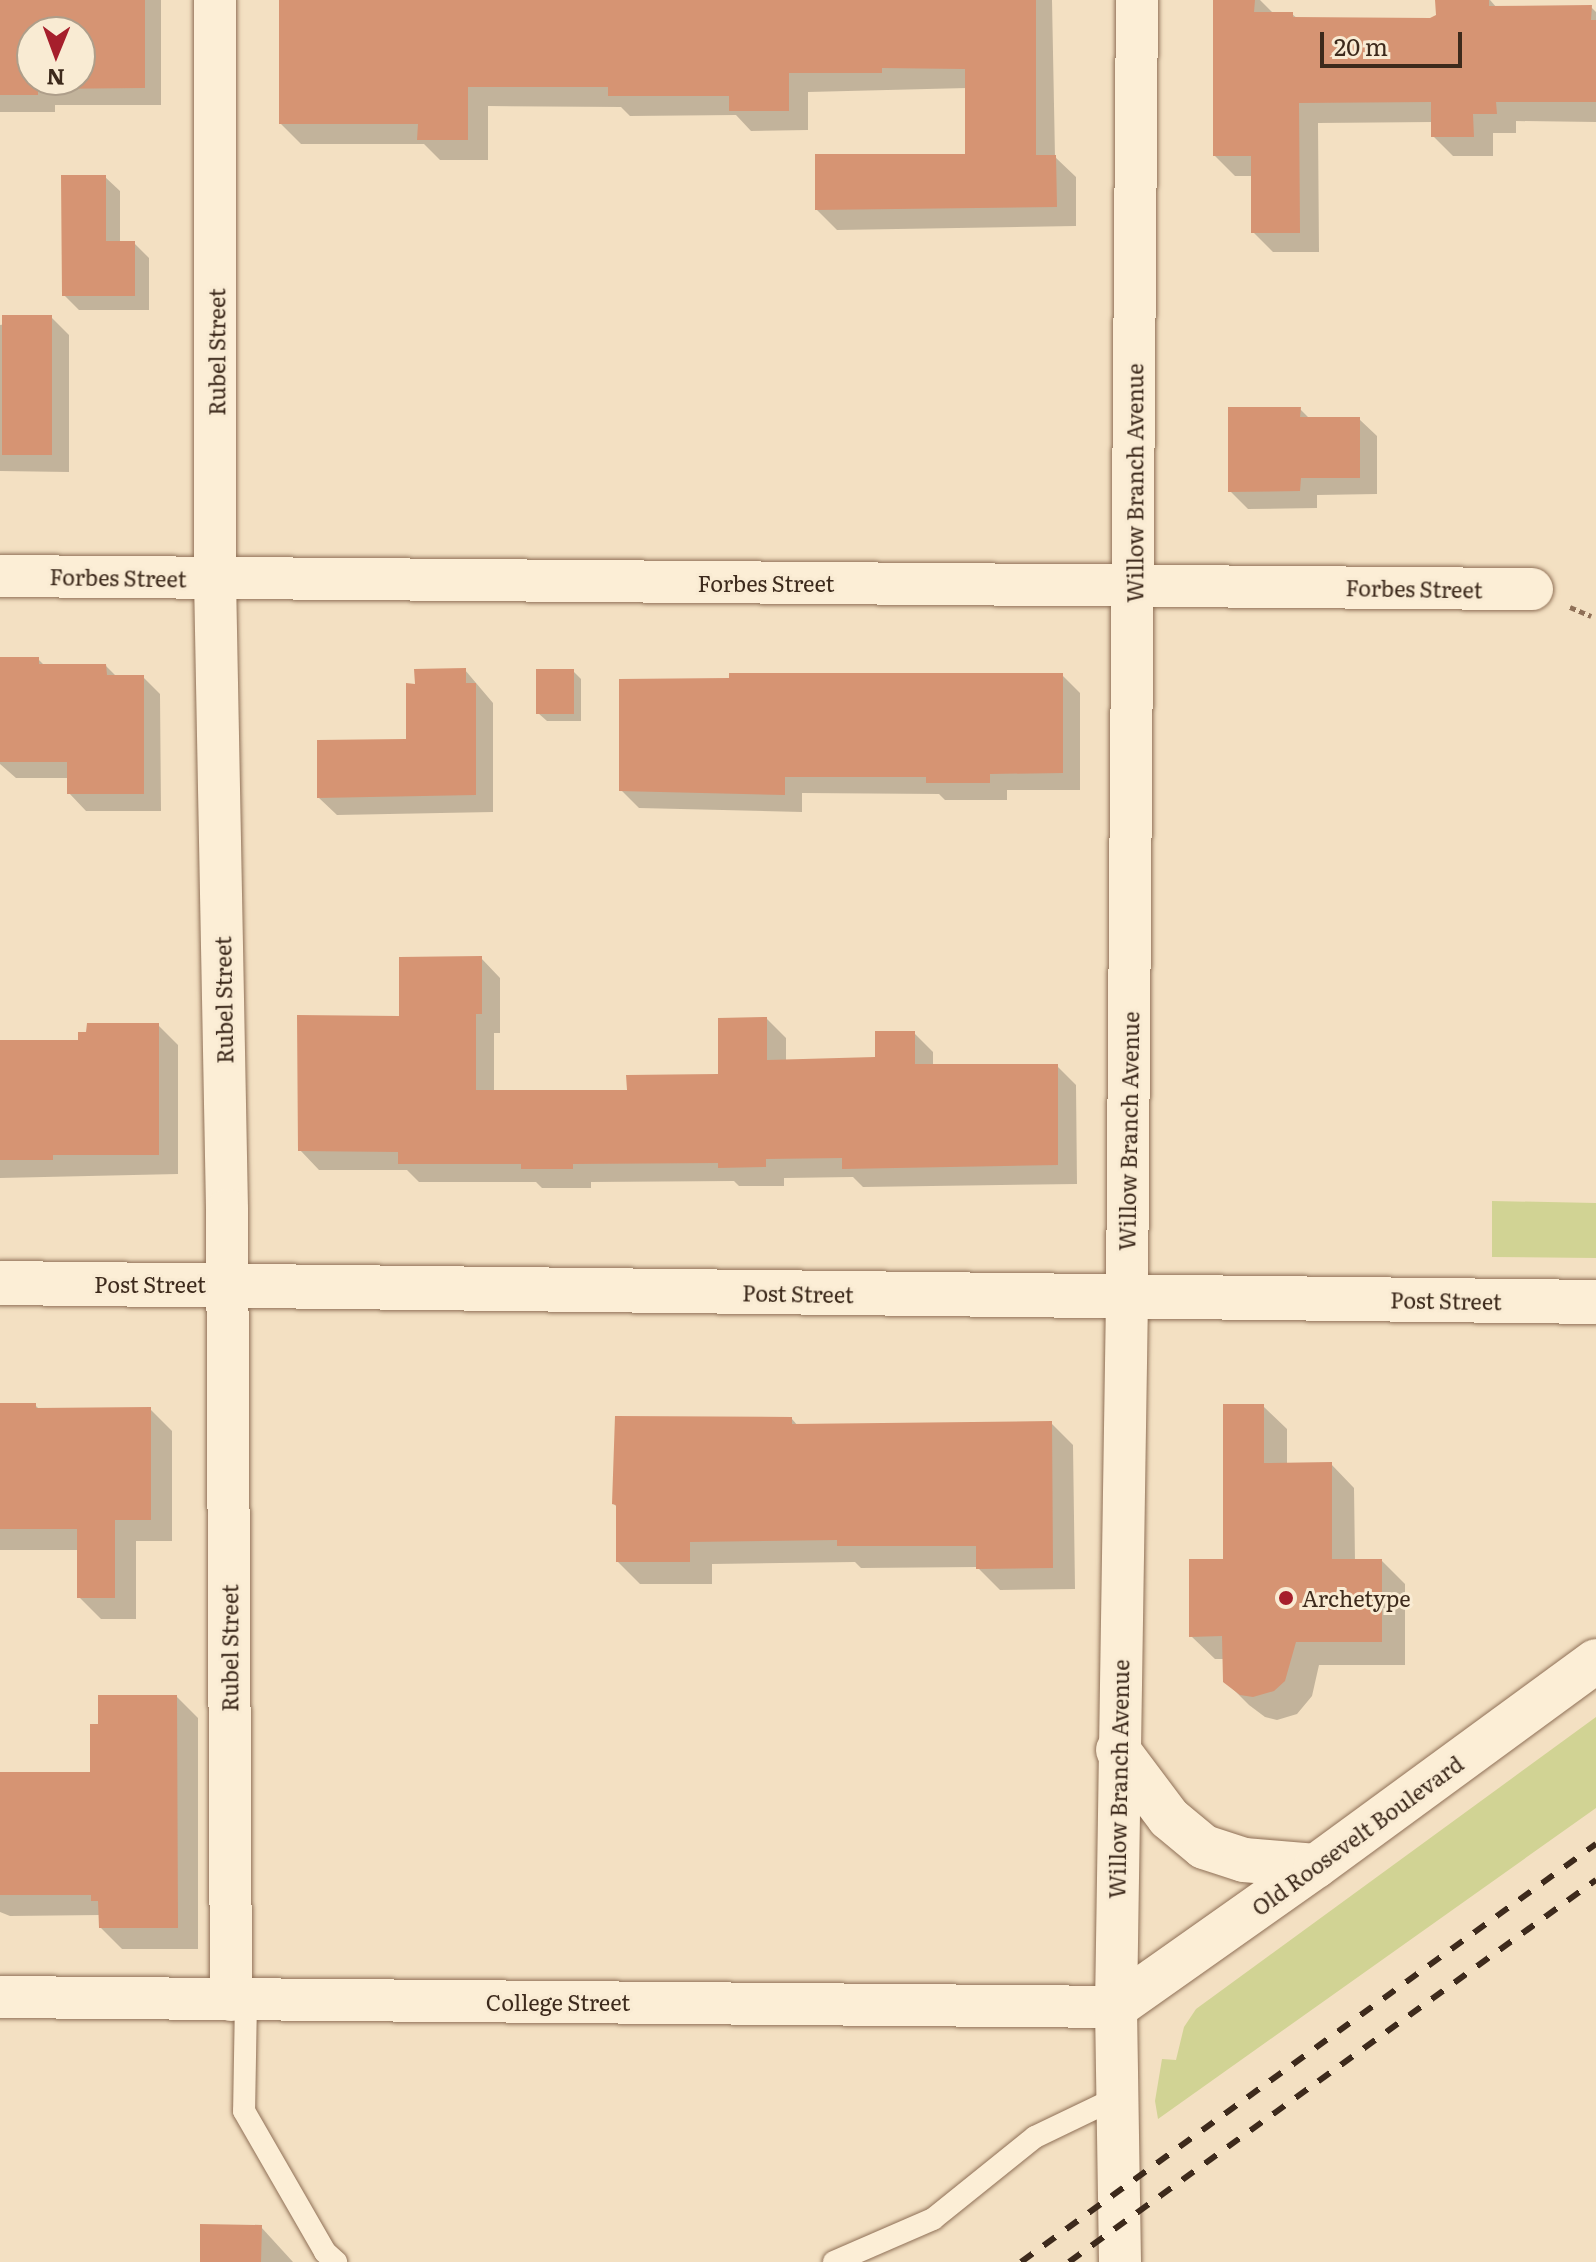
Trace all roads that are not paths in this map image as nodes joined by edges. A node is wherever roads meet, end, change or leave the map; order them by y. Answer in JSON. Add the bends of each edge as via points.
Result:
{"nodes":[{"id":1,"x":215,"y":0,"type":"edge"},
{"id":2,"x":1137,"y":0,"type":"edge"},
{"id":3,"x":0,"y":576,"type":"edge"},
{"id":4,"x":215,"y":578,"type":"junction"},
{"id":5,"x":1133,"y":586,"type":"junction"},
{"id":6,"x":1532,"y":589,"type":"dead end"},
{"id":7,"x":0,"y":1283,"type":"edge"},
{"id":8,"x":227,"y":1285,"type":"junction"},
{"id":9,"x":1127,"y":1297,"type":"junction"},
{"id":10,"x":1596,"y":1302,"type":"edge"},
{"id":11,"x":1596,"y":1661,"type":"edge"},
{"id":12,"x":1118,"y":1750,"type":"junction"},
{"id":13,"x":1316,"y":1866,"type":"junction"},
{"id":14,"x":0,"y":1997,"type":"edge"},
{"id":15,"x":238,"y":2000,"type":"junction"},
{"id":16,"x":1116,"y":2007,"type":"junction"},
{"id":17,"x":1118,"y":2097,"type":"junction"},
{"id":18,"x":336,"y":2262,"type":"edge"},
{"id":19,"x":834,"y":2262,"type":"edge"},
{"id":20,"x":1120,"y":2262,"type":"edge"}],
"edges":[{"from":1,"to":4,"type":"street","name":"Rubel Street"},
{"from":2,"to":5,"type":"street","name":"Willow Branch Avenue"},
{"from":3,"to":4,"type":"street","name":"Forbes Street"},
{"from":4,"to":5,"type":"street","name":"Forbes Street"},
{"from":4,"to":8,"type":"street","name":"Rubel Street"},
{"from":5,"to":6,"type":"street","name":"Forbes Street"},
{"from":5,"to":9,"type":"street","name":"Willow Branch Avenue"},
{"from":7,"to":8,"type":"street","name":"Post Street"},
{"from":8,"to":9,"type":"street","name":"Post Street"},
{"from":8,"to":15,"type":"street","name":"Rubel Street"},
{"from":9,"to":10,"type":"street","name":"Post Street"},
{"from":9,"to":12,"type":"street","name":"Willow Branch Avenue"},
{"from":11,"to":13,"type":"street","name":"Old Roosevelt Boulevard"},
{"from":12,"to":13,"type":"street","via":[[1169,1818],[1204,1847],[1244,1860]]},
{"from":12,"to":16,"type":"street","name":"Willow Branch Avenue"},
{"from":13,"to":16,"type":"street","name":"Old Roosevelt Boulevard"},
{"from":14,"to":15,"type":"street","name":"College Street"},
{"from":15,"to":16,"type":"street","name":"College Street"},
{"from":15,"to":18,"type":"lane","via":[[244,2111],[325,2252]]},
{"from":16,"to":17,"type":"street","name":"Willow Branch Avenue"},
{"from":17,"to":19,"type":"lane","via":[[1035,2137],[933,2219]]},
{"from":17,"to":20,"type":"street","name":"Willow Branch Avenue"}]}
